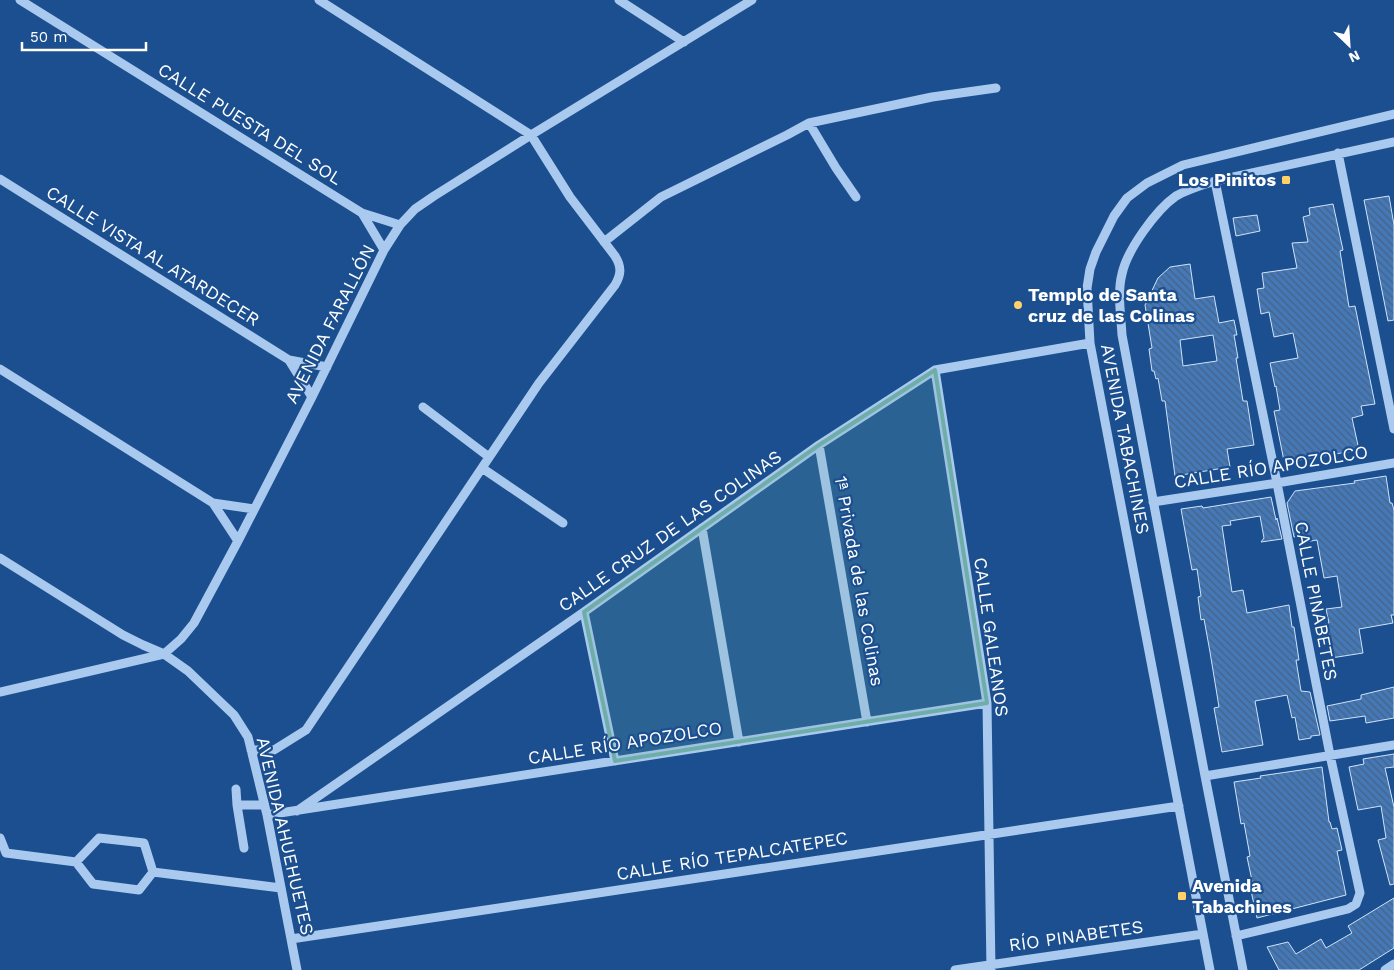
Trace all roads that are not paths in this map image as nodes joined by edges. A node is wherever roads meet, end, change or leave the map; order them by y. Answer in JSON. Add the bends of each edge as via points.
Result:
{"nodes":[{"id":1,"x":20,"y":0,"type":"edge"},
{"id":2,"x":319,"y":0,"type":"edge"},
{"id":3,"x":619,"y":0,"type":"edge"},
{"id":4,"x":752,"y":0,"type":"edge"},
{"id":5,"x":684,"y":42,"type":"junction"},
{"id":6,"x":996,"y":88,"type":"dead end"},
{"id":7,"x":1394,"y":114,"type":"edge"},
{"id":8,"x":809,"y":123,"type":"junction"},
{"id":9,"x":531,"y":135,"type":"junction"},
{"id":10,"x":1394,"y":142,"type":"edge"},
{"id":11,"x":1338,"y":153,"type":"junction"},
{"id":12,"x":0,"y":179,"type":"edge"},
{"id":13,"x":1216,"y":181,"type":"junction"},
{"id":14,"x":856,"y":197,"type":"dead end"},
{"id":15,"x":362,"y":213,"type":"junction"},
{"id":16,"x":400,"y":225,"type":"junction"},
{"id":17,"x":604,"y":242,"type":"junction"},
{"id":18,"x":384,"y":250,"type":"junction"},
{"id":19,"x":1090,"y":343,"type":"junction"},
{"id":20,"x":289,"y":360,"type":"junction"},
{"id":21,"x":327,"y":367,"type":"junction"},
{"id":22,"x":0,"y":369,"type":"edge"},
{"id":23,"x":935,"y":370,"type":"junction"},
{"id":24,"x":312,"y":397,"type":"junction"},
{"id":25,"x":423,"y":407,"type":"dead end"},
{"id":26,"x":1394,"y":429,"type":"edge"},
{"id":27,"x":819,"y":445,"type":"junction"},
{"id":28,"x":489,"y":457,"type":"junction"},
{"id":29,"x":1394,"y":463,"type":"edge"},
{"id":30,"x":482,"y":468,"type":"junction"},
{"id":31,"x":1277,"y":483,"type":"junction"},
{"id":32,"x":1153,"y":502,"type":"junction"},
{"id":33,"x":213,"y":503,"type":"junction"},
{"id":34,"x":254,"y":509,"type":"junction"},
{"id":35,"x":563,"y":523,"type":"dead end"},
{"id":36,"x":702,"y":528,"type":"junction"},
{"id":37,"x":238,"y":541,"type":"junction"},
{"id":38,"x":0,"y":558,"type":"edge"},
{"id":39,"x":584,"y":612,"type":"junction"},
{"id":40,"x":164,"y":654,"type":"junction"},
{"id":41,"x":0,"y":692,"type":"edge"},
{"id":42,"x":987,"y":703,"type":"junction"},
{"id":43,"x":867,"y":722,"type":"junction"},
{"id":44,"x":739,"y":742,"type":"junction"},
{"id":45,"x":1394,"y":745,"type":"edge"},
{"id":46,"x":252,"y":750,"type":"junction"},
{"id":47,"x":1330,"y":755,"type":"junction"},
{"id":48,"x":615,"y":761,"type":"junction"},
{"id":49,"x":1204,"y":776,"type":"junction"},
{"id":50,"x":236,"y":789,"type":"dead end"},
{"id":51,"x":237,"y":805,"type":"junction"},
{"id":52,"x":265,"y":805,"type":"junction"},
{"id":53,"x":1178,"y":806,"type":"junction"},
{"id":54,"x":297,"y":811,"type":"junction"},
{"id":55,"x":267,"y":815,"type":"junction"},
{"id":56,"x":989,"y":834,"type":"junction"},
{"id":57,"x":0,"y":838,"type":"edge"},
{"id":58,"x":244,"y":848,"type":"dead end"},
{"id":59,"x":3,"y":856,"type":"edge"},
{"id":60,"x":76,"y":862,"type":"junction"},
{"id":61,"x":154,"y":872,"type":"junction"},
{"id":62,"x":281,"y":888,"type":"junction"},
{"id":63,"x":1203,"y":934,"type":"junction"},
{"id":64,"x":1236,"y":936,"type":"junction"},
{"id":65,"x":291,"y":939,"type":"junction"},
{"id":66,"x":1394,"y":964,"type":"edge"},
{"id":67,"x":991,"y":967,"type":"edge"},
{"id":68,"x":297,"y":970,"type":"edge"},
{"id":69,"x":955,"y":970,"type":"edge"},
{"id":70,"x":1210,"y":970,"type":"edge"},
{"id":71,"x":1243,"y":970,"type":"edge"},
{"id":72,"x":1385,"y":970,"type":"edge"}],
"edges":[{"from":1,"to":15,"type":"street","name":"CALLE PUESTA DEL SOL"},
{"from":2,"to":9,"type":"street"},
{"from":3,"to":5,"type":"street"},
{"from":4,"to":5,"type":"street","name":"AVENIDA FARALLÓN"},
{"from":5,"to":9,"type":"street","name":"AVENIDA FARALLÓN"},
{"from":6,"to":8,"type":"street","via":[[932,97]]},
{"from":7,"to":19,"type":"street","name":"AVENIDA TABACHINES","via":[[1184,165],[1147,183],[1127,198],[1114,216],[1090,269],[1087,288]]},
{"from":8,"to":14,"type":"street"},
{"from":8,"to":17,"type":"street","via":[[661,197]]},
{"from":9,"to":16,"type":"street","name":"AVENIDA FARALLÓN","via":[[415,209]]},
{"from":9,"to":17,"type":"street","via":[[570,197]]},
{"from":10,"to":11,"type":"street","name":"AVENIDA TABACHINES"},
{"from":11,"to":13,"type":"street","name":"AVENIDA TABACHINES"},
{"from":11,"to":26,"type":"street"},
{"from":12,"to":20,"type":"street","name":"CALLE VISTA AL ATARDECER"},
{"from":13,"to":31,"type":"street","name":"CALLE PINABETES"},
{"from":13,"to":32,"type":"street","name":"AVENIDA TABACHINES","via":[[1175,197],[1157,214],[1130,253],[1122,274],[1122,335]]},
{"from":15,"to":16,"type":"street","name":"CALLE PUESTA DEL SOL"},
{"from":15,"to":18,"type":"street","name":"CALLE PUESTA DEL SOL"},
{"from":16,"to":18,"type":"street","name":"AVENIDA FARALLÓN"},
{"from":17,"to":28,"type":"street","via":[[619,263],[615,285],[539,383]]},
{"from":18,"to":21,"type":"street","name":"AVENIDA FARALLÓN"},
{"from":19,"to":23,"type":"street","name":"CALLE CRUZ DE LAS COLINAS"},
{"from":19,"to":53,"type":"street","name":"AVENIDA TABACHINES"},
{"from":20,"to":21,"type":"street","name":"CALLE VISTA AL ATARDECER"},
{"from":20,"to":24,"type":"street","name":"CALLE VISTA AL ATARDECER"},
{"from":21,"to":24,"type":"street","name":"AVENIDA FARALLÓN"},
{"from":22,"to":33,"type":"street"},
{"from":23,"to":27,"type":"street","name":"CALLE CRUZ DE LAS COLINAS"},
{"from":23,"to":42,"type":"street","name":"CALLE GALEANOS"},
{"from":24,"to":34,"type":"street","name":"AVENIDA FARALLÓN"},
{"from":25,"to":28,"type":"street"},
{"from":27,"to":36,"type":"street","name":"CALLE CRUZ DE LAS COLINAS"},
{"from":27,"to":43,"type":"street","name":"1ª Privada de las Colinas"},
{"from":28,"to":30,"type":"street"},
{"from":29,"to":31,"type":"street","name":"CALLE RÍO APOZOLCO"},
{"from":30,"to":35,"type":"street"},
{"from":30,"to":46,"type":"street","via":[[306,730],[274,750]]},
{"from":31,"to":32,"type":"street","name":"CALLE RÍO APOZOLCO"},
{"from":31,"to":47,"type":"street","name":"CALLE PINABETES"},
{"from":32,"to":49,"type":"street","name":"AVENIDA TABACHINES"},
{"from":33,"to":34,"type":"street"},
{"from":33,"to":37,"type":"street"},
{"from":34,"to":37,"type":"street","name":"AVENIDA FARALLÓN"},
{"from":36,"to":39,"type":"street","name":"CALLE CRUZ DE LAS COLINAS"},
{"from":36,"to":44,"type":"street"},
{"from":37,"to":40,"type":"street","name":"AVENIDA FARALLÓN","via":[[194,623]]},
{"from":38,"to":40,"type":"street","name":"AVENIDA AHUEHUETES","via":[[123,635]]},
{"from":39,"to":48,"type":"street"},
{"from":39,"to":54,"type":"street","name":"CALLE CRUZ DE LAS COLINAS"},
{"from":40,"to":41,"type":"street"},
{"from":40,"to":46,"type":"street","name":"AVENIDA AHUEHUETES","via":[[188,671],[234,715]]},
{"from":42,"to":43,"type":"street","name":"CALLE RÍO APOZOLCO"},
{"from":42,"to":56,"type":"street","name":"CALLE GALEANOS"},
{"from":43,"to":44,"type":"street","name":"CALLE RÍO APOZOLCO"},
{"from":44,"to":48,"type":"street","name":"CALLE RÍO APOZOLCO"},
{"from":45,"to":47,"type":"street"},
{"from":46,"to":52,"type":"street","name":"AVENIDA AHUEHUETES"},
{"from":47,"to":49,"type":"street"},
{"from":47,"to":64,"type":"street","name":"CALLE PINABETES","via":[[1360,893],[1356,904],[1348,909]]},
{"from":48,"to":54,"type":"street","name":"CALLE RÍO APOZOLCO"},
{"from":49,"to":64,"type":"street","name":"AVENIDA TABACHINES"},
{"from":50,"to":51,"type":"street"},
{"from":51,"to":52,"type":"street"},
{"from":51,"to":58,"type":"street"},
{"from":52,"to":55,"type":"street","name":"AVENIDA AHUEHUETES"},
{"from":53,"to":56,"type":"street","name":"CALLE RÍO TEPALCATEPEC"},
{"from":53,"to":63,"type":"street","name":"AVENIDA TABACHINES"},
{"from":54,"to":55,"type":"street","name":"CALLE RÍO APOZOLCO"},
{"from":55,"to":62,"type":"street","name":"AVENIDA AHUEHUETES"},
{"from":56,"to":65,"type":"street","name":"CALLE RÍO TEPALCATEPEC"},
{"from":56,"to":67,"type":"street","name":"CALLE GALEANOS"},
{"from":57,"to":59,"type":"street"},
{"from":59,"to":60,"type":"street"},
{"from":60,"to":61,"type":"street","via":[[93,884],[102,886],[139,890]]},
{"from":60,"to":61,"type":"street","via":[[99,838],[144,843]]},
{"from":61,"to":62,"type":"street"},
{"from":62,"to":65,"type":"street","name":"AVENIDA AHUEHUETES"},
{"from":63,"to":67,"type":"street","name":"RÍO PINABETES"},
{"from":63,"to":70,"type":"street","name":"AVENIDA TABACHINES"},
{"from":64,"to":71,"type":"street","name":"AVENIDA TABACHINES"},
{"from":65,"to":68,"type":"street","name":"AVENIDA AHUEHUETES"},
{"from":66,"to":72,"type":"street"},
{"from":67,"to":69,"type":"street","name":"RÍO PINABETES"}]}
